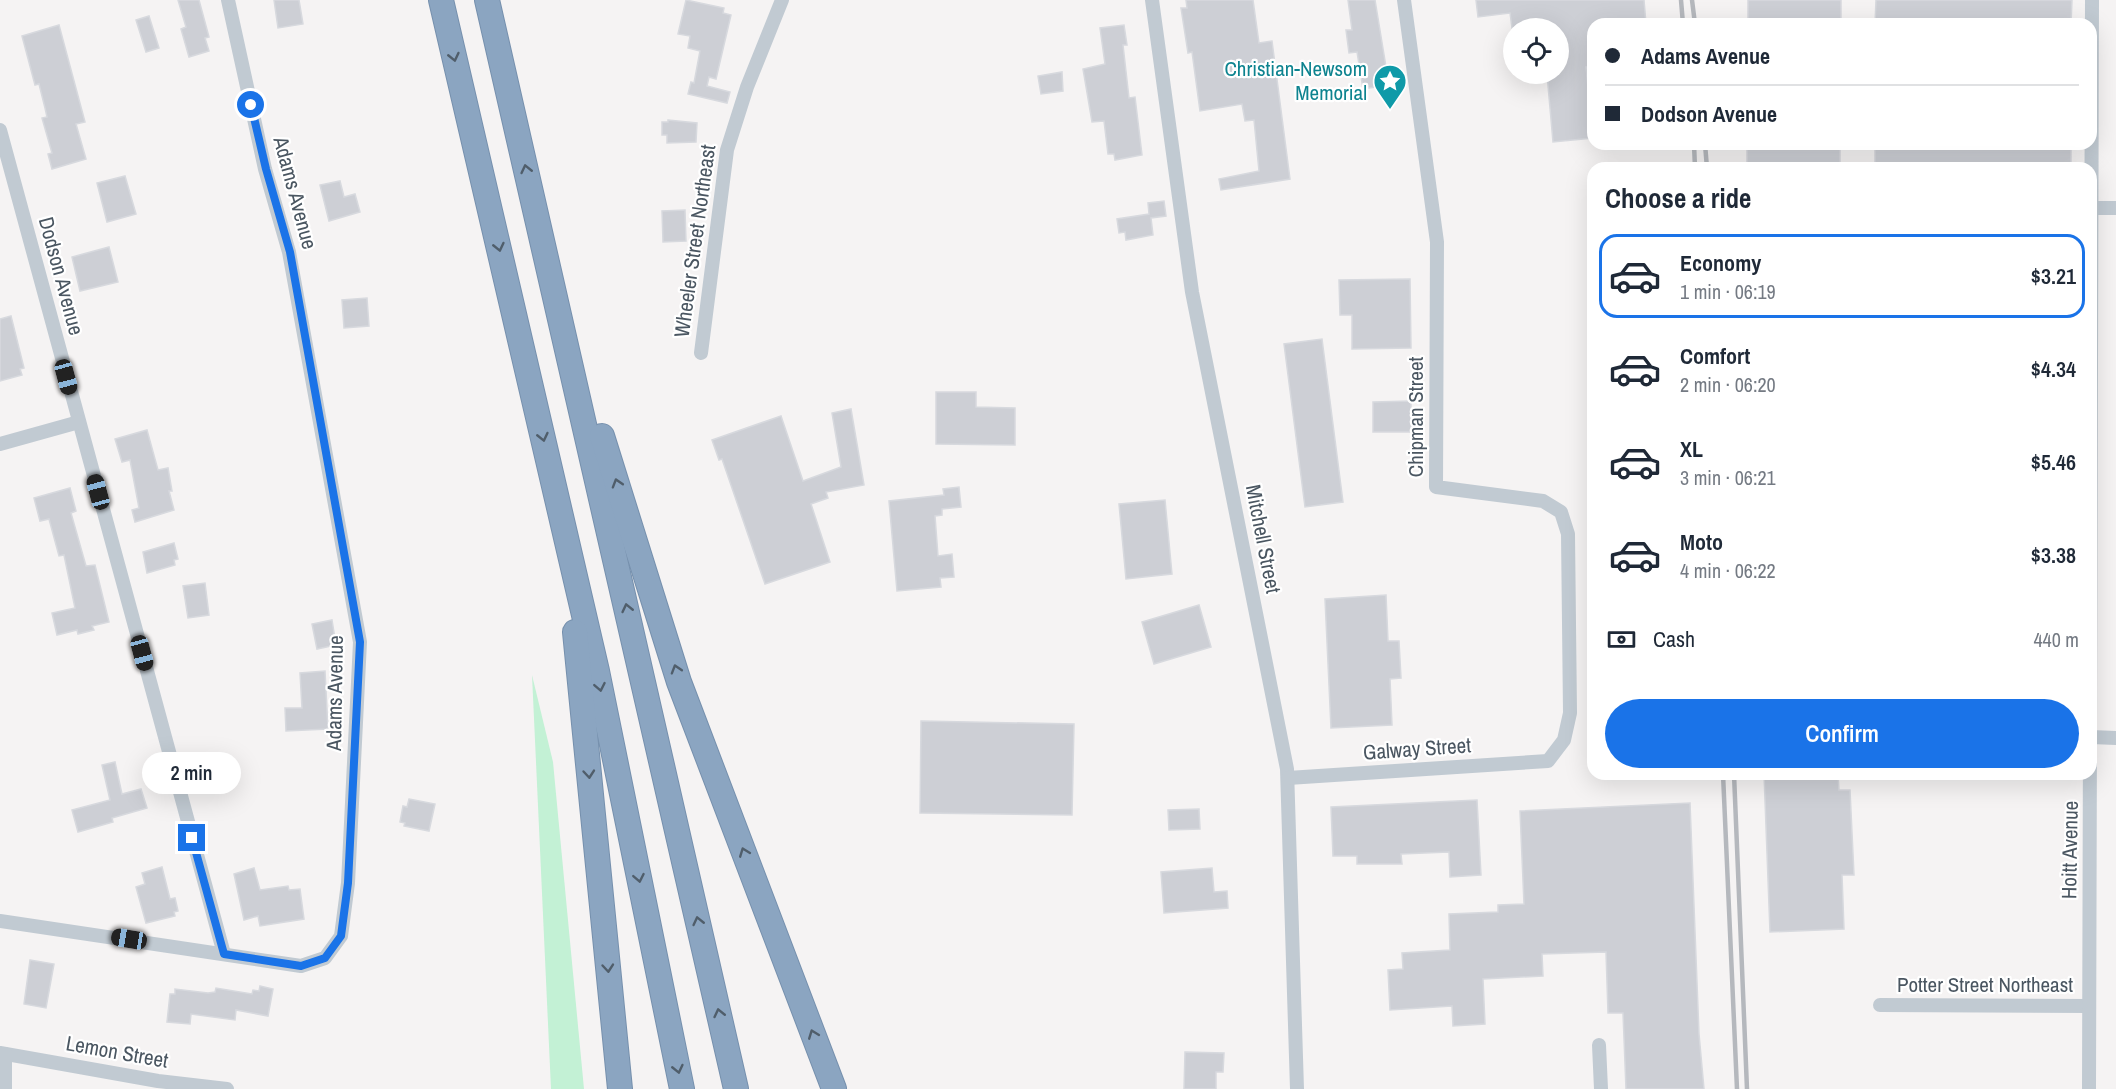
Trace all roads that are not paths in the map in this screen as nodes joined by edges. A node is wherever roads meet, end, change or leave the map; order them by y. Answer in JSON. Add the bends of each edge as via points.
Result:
{"nodes":[{"id":1,"x":228,"y":0,"type":"edge"},
{"id":2,"x":441,"y":0,"type":"edge"},
{"id":3,"x":487,"y":0,"type":"edge"},
{"id":4,"x":782,"y":0,"type":"edge"},
{"id":5,"x":1152,"y":0,"type":"edge"},
{"id":6,"x":1404,"y":0,"type":"edge"},
{"id":7,"x":2092,"y":0,"type":"edge"},
{"id":8,"x":2092,"y":18,"type":"edge"},
{"id":9,"x":0,"y":130,"type":"edge"},
{"id":10,"x":2097,"y":208,"type":"edge"},
{"id":11,"x":2116,"y":208,"type":"edge"},
{"id":12,"x":549,"y":267,"type":"junction"},
{"id":13,"x":701,"y":353,"type":"dead end"},
{"id":14,"x":79,"y":422,"type":"junction"},
{"id":15,"x":0,"y":444,"type":"edge"},
{"id":16,"x":564,"y":528,"type":"junction"},
{"id":17,"x":2097,"y":737,"type":"edge"},
{"id":18,"x":2116,"y":738,"type":"edge"},
{"id":19,"x":1548,"y":761,"type":"joint"},
{"id":20,"x":1288,"y":778,"type":"junction"},
{"id":21,"x":2091,"y":780,"type":"edge"},
{"id":22,"x":0,"y":921,"type":"edge"},
{"id":23,"x":224,"y":954,"type":"junction"},
{"id":24,"x":1880,"y":1005,"type":"dead end"},
{"id":25,"x":2089,"y":1006,"type":"junction"},
{"id":26,"x":1599,"y":1045,"type":"dead end"},
{"id":27,"x":3,"y":1053,"type":"edge"},
{"id":28,"x":5,"y":1089,"type":"edge"},
{"id":29,"x":221,"y":1089,"type":"edge"},
{"id":30,"x":620,"y":1089,"type":"edge"},
{"id":31,"x":682,"y":1089,"type":"edge"},
{"id":32,"x":736,"y":1089,"type":"edge"},
{"id":33,"x":834,"y":1089,"type":"edge"},
{"id":34,"x":1297,"y":1089,"type":"edge"},
{"id":35,"x":1601,"y":1089,"type":"edge"},
{"id":36,"x":2089,"y":1089,"type":"edge"}],
"edges":[{"from":1,"to":23,"type":"street","name":"Adams Avenue","via":[[266,169],[290,252],[360,642],[348,883],[341,936],[325,958],[301,966]]},
{"from":2,"to":16,"type":"highway","one_way":true},
{"from":12,"to":3,"type":"highway","one_way":true},
{"from":4,"to":13,"type":"street","name":"Wheeler Street Northeast","via":[[727,150]]},
{"from":5,"to":20,"type":"street","name":"Mitchell Street","via":[[1192,292]]},
{"from":6,"to":19,"type":"street","name":"Chipman Street","via":[[1437,242],[1436,487],[1543,501],[1561,512],[1568,534],[1570,713],[1564,740]]},
{"from":7,"to":8,"type":"street","name":"Hoitt Avenue"},
{"from":9,"to":14,"type":"street","name":"Dodson Avenue"},
{"from":10,"to":11,"type":"street"},
{"from":32,"to":12,"type":"highway","one_way":true},
{"from":33,"to":12,"type":"highway","one_way":true,"via":[[679,682]]},
{"from":14,"to":15,"type":"street"},
{"from":14,"to":23,"type":"street","name":"Dodson Avenue"},
{"from":16,"to":30,"type":"highway","one_way":true},
{"from":16,"to":31,"type":"highway","one_way":true},
{"from":17,"to":18,"type":"street"},
{"from":19,"to":20,"type":"street","name":"Galway Street"},
{"from":20,"to":34,"type":"street","name":"Mitchell Street"},
{"from":21,"to":25,"type":"street","name":"Hoitt Avenue"},
{"from":22,"to":23,"type":"street","name":"Adams Avenue"},
{"from":24,"to":25,"type":"street","name":"Potter Street Northeast"},
{"from":25,"to":36,"type":"street","name":"Hoitt Avenue"},
{"from":26,"to":35,"type":"street"},
{"from":27,"to":28,"type":"street"},
{"from":27,"to":29,"type":"street","name":"Lemon Street"}]}
